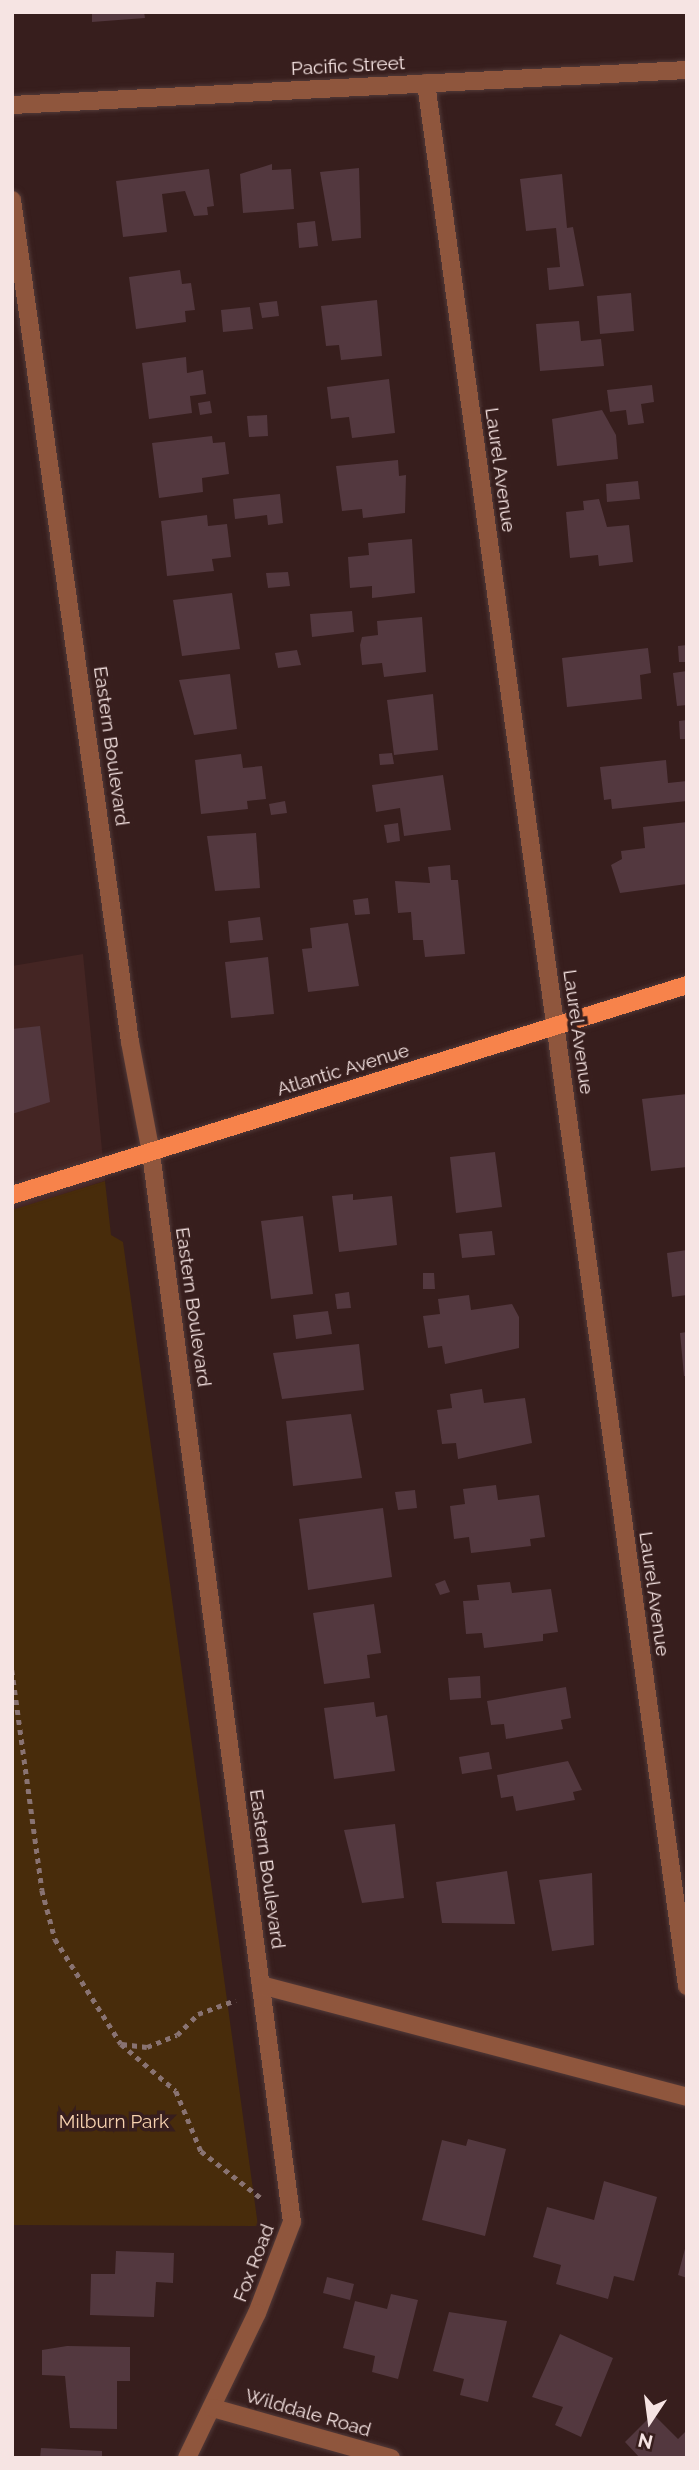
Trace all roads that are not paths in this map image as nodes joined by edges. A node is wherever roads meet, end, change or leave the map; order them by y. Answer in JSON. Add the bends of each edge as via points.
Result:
{"nodes":[{"id":1,"x":687,"y":70,"type":"edge"},
{"id":2,"x":426,"y":83,"type":"junction"},
{"id":3,"x":12,"y":105,"type":"edge"},
{"id":4,"x":12,"y":200,"type":"edge"},
{"id":5,"x":687,"y":985,"type":"edge"},
{"id":6,"x":556,"y":1026,"type":"junction"},
{"id":7,"x":151,"y":1153,"type":"junction"},
{"id":8,"x":12,"y":1195,"type":"edge"},
{"id":9,"x":261,"y":1985,"type":"junction"},
{"id":10,"x":687,"y":1986,"type":"edge"},
{"id":11,"x":687,"y":2097,"type":"edge"},
{"id":12,"x":213,"y":2408,"type":"junction"},
{"id":13,"x":187,"y":2458,"type":"edge"},
{"id":14,"x":391,"y":2458,"type":"edge"}],
"edges":[{"from":1,"to":2,"type":"street","name":"Pacific Street"},
{"from":2,"to":3,"type":"street","name":"Pacific Street"},
{"from":2,"to":6,"type":"street","name":"Laurel Avenue"},
{"from":4,"to":7,"type":"street","name":"Eastern Boulevard","via":[[130,1042]]},
{"from":5,"to":6,"type":"main road","name":"Atlantic Avenue"},
{"from":6,"to":7,"type":"main road","name":"Atlantic Avenue"},
{"from":6,"to":10,"type":"street","name":"Laurel Avenue"},
{"from":7,"to":8,"type":"main road","name":"Atlantic Avenue"},
{"from":7,"to":9,"type":"street","name":"Eastern Boulevard"},
{"from":9,"to":11,"type":"street"},
{"from":9,"to":12,"type":"street","name":"Fox Road","via":[[292,2222]]},
{"from":12,"to":13,"type":"street","name":"Fox Road"},
{"from":12,"to":14,"type":"street","name":"Wilddale Road"}]}
